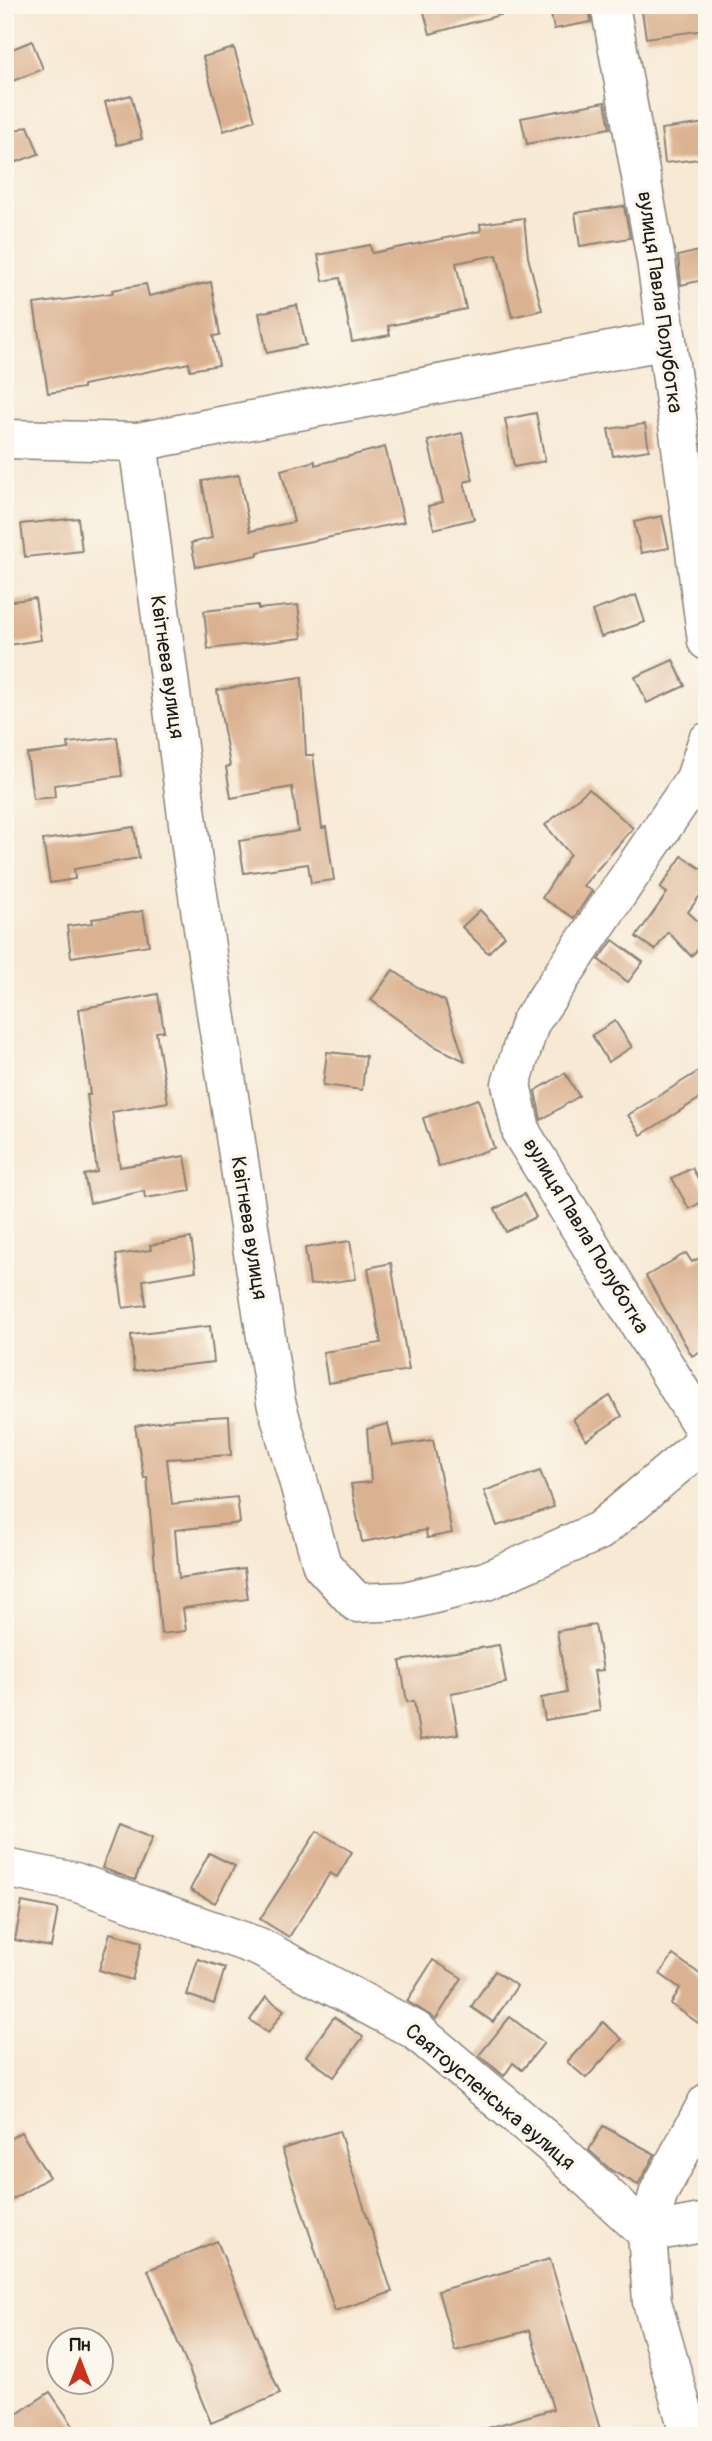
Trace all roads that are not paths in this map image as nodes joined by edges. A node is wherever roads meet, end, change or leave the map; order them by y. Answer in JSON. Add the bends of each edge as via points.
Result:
{"nodes":[{"id":1,"x":610,"y":5,"type":"edge"},
{"id":2,"x":667,"y":340,"type":"junction"},
{"id":3,"x":5,"y":439,"type":"edge"},
{"id":4,"x":138,"y":442,"type":"junction"},
{"id":5,"x":707,"y":641,"type":"edge"},
{"id":6,"x":707,"y":742,"type":"edge"},
{"id":7,"x":707,"y":1434,"type":"edge"},
{"id":8,"x":707,"y":1440,"type":"edge"},
{"id":9,"x":5,"y":1868,"type":"edge"},
{"id":10,"x":707,"y":2103,"type":"edge"},
{"id":11,"x":707,"y":2222,"type":"edge"},
{"id":12,"x":646,"y":2233,"type":"junction"},
{"id":13,"x":691,"y":2436,"type":"edge"}],
"edges":[{"from":1,"to":2,"type":"street","name":"вулиця Павла Полуботка"},
{"from":2,"to":4,"type":"street"},
{"from":2,"to":5,"type":"street","name":"вулиця Павла Полуботка"},
{"from":3,"to":4,"type":"street"},
{"from":4,"to":8,"type":"street","name":"Квітнева вулиця","via":[[194,869],[276,1402],[322,1565],[357,1603],[407,1601],[486,1581],[599,1531]]},
{"from":6,"to":7,"type":"street","name":"вулиця Павла Полуботка","via":[[695,779],[530,1023],[512,1084],[523,1134]]},
{"from":9,"to":12,"type":"street","name":"Святоуспенська вулиця","via":[[75,1882],[259,1948],[415,2030],[552,2145]]},
{"from":10,"to":12,"type":"street","via":[[659,2192]]},
{"from":11,"to":12,"type":"street"},
{"from":12,"to":13,"type":"street","via":[[652,2302]]}]}
